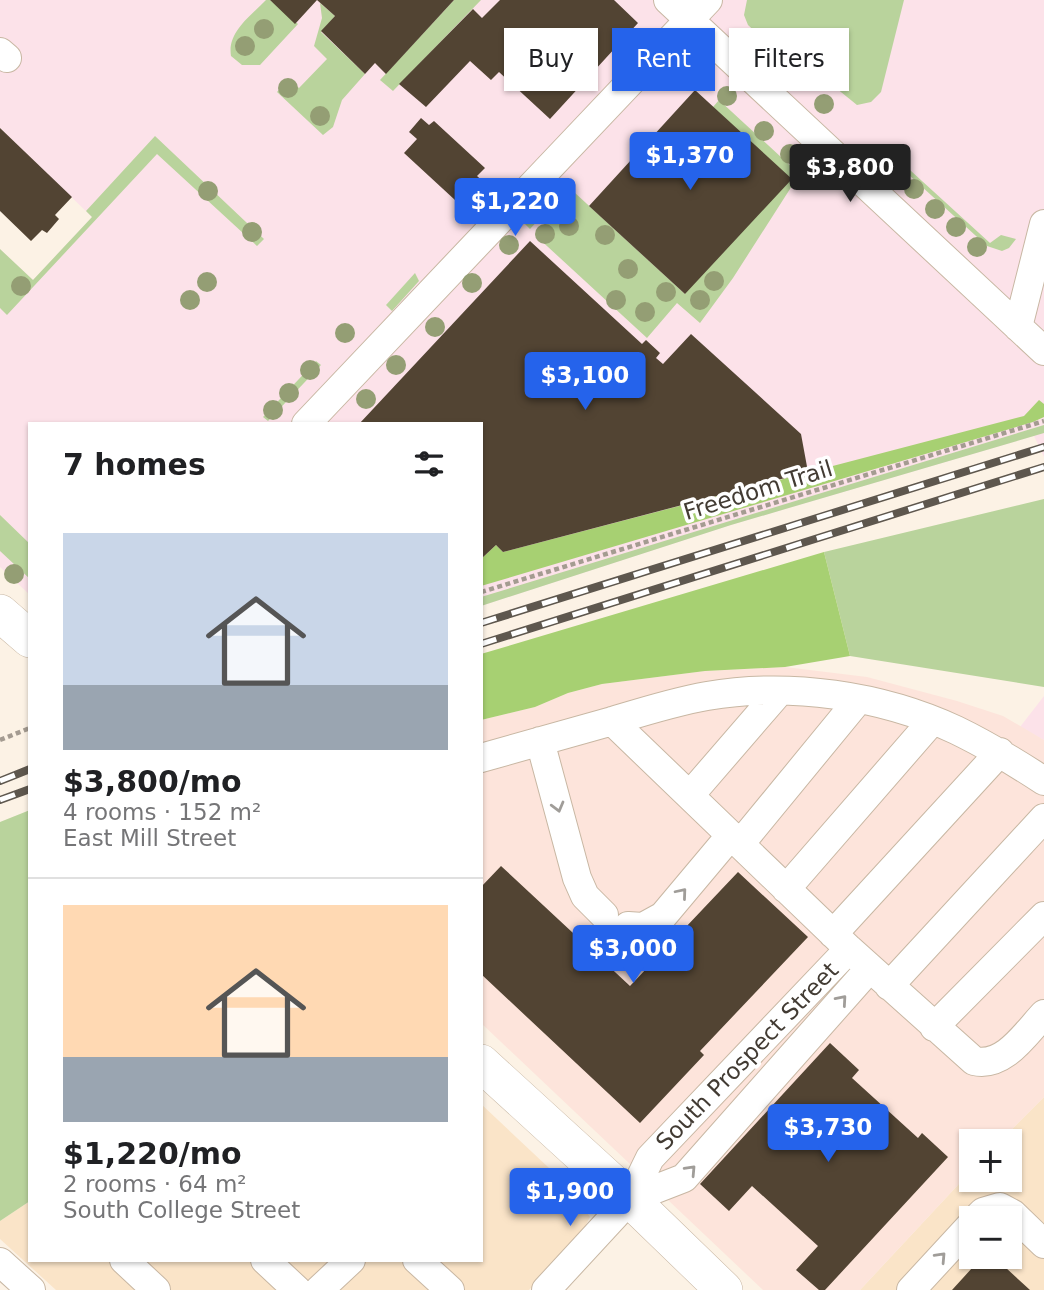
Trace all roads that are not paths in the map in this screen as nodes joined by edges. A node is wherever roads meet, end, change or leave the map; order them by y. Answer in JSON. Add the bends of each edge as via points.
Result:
{"nodes":[{"id":1,"x":668,"y":0,"type":"edge"},
{"id":2,"x":699,"y":10,"type":"edge"},
{"id":3,"x":1044,"y":224,"type":"edge"},
{"id":4,"x":1018,"y":327,"type":"junction"},
{"id":5,"x":1044,"y":351,"type":"edge"},
{"id":6,"x":308,"y":422,"type":"edge"},
{"id":7,"x":0,"y":613,"type":"edge"},
{"id":8,"x":28,"y":637,"type":"edge"},
{"id":9,"x":779,"y":692,"type":"junction"},
{"id":10,"x":859,"y":699,"type":"junction"},
{"id":11,"x":612,"y":721,"type":"junction"},
{"id":12,"x":932,"y":721,"type":"junction"},
{"id":13,"x":540,"y":741,"type":"junction"},
{"id":14,"x":999,"y":752,"type":"junction"},
{"id":15,"x":483,"y":757,"type":"edge"},
{"id":16,"x":1044,"y":781,"type":"edge"},
{"id":17,"x":690,"y":795,"type":"junction"},
{"id":18,"x":1044,"y":818,"type":"edge"},
{"id":19,"x":735,"y":840,"type":"junction"},
{"id":20,"x":786,"y":889,"type":"junction"},
{"id":21,"x":1044,"y":916,"type":"edge"},
{"id":22,"x":841,"y":942,"type":"junction"},
{"id":23,"x":879,"y":977,"type":"junction"},
{"id":24,"x":1044,"y":1014,"type":"edge"},
{"id":25,"x":934,"y":1027,"type":"junction"},
{"id":26,"x":483,"y":1065,"type":"edge"},
{"id":27,"x":630,"y":1199,"type":"junction"},
{"id":28,"x":1022,"y":1223,"type":"edge"},
{"id":29,"x":959,"y":1238,"type":"edge"},
{"id":30,"x":1044,"y":1244,"type":"edge"},
{"id":31,"x":0,"y":1262,"type":"edge"},
{"id":32,"x":126,"y":1262,"type":"edge"},
{"id":33,"x":267,"y":1262,"type":"edge"},
{"id":34,"x":349,"y":1262,"type":"edge"},
{"id":35,"x":419,"y":1262,"type":"edge"},
{"id":36,"x":30,"y":1290,"type":"edge"},
{"id":37,"x":156,"y":1290,"type":"edge"},
{"id":38,"x":297,"y":1290,"type":"edge"},
{"id":39,"x":319,"y":1290,"type":"edge"},
{"id":40,"x":450,"y":1290,"type":"edge"},
{"id":41,"x":546,"y":1290,"type":"edge"},
{"id":42,"x":724,"y":1290,"type":"edge"},
{"id":43,"x":911,"y":1290,"type":"edge"}],
"edges":[{"from":1,"to":2,"type":"street"},
{"from":2,"to":4,"type":"street"},
{"from":2,"to":6,"type":"street"},
{"from":3,"to":4,"type":"street"},
{"from":4,"to":5,"type":"street"},
{"from":7,"to":8,"type":"main road"},
{"from":9,"to":10,"type":"street"},
{"from":9,"to":11,"type":"street","via":[[709,695]]},
{"from":9,"to":17,"type":"street"},
{"from":10,"to":12,"type":"street"},
{"from":10,"to":19,"type":"street"},
{"from":11,"to":13,"type":"street"},
{"from":11,"to":17,"type":"street"},
{"from":12,"to":14,"type":"street"},
{"from":12,"to":20,"type":"street"},
{"from":13,"to":15,"type":"street"},
{"from":13,"to":19,"type":"street","one_way":true,"via":[[577,878],[585,896],[616,920],[643,927],[663,916]]},
{"from":14,"to":16,"type":"street"},
{"from":14,"to":22,"type":"street","name":"South Prospect Street"},
{"from":17,"to":19,"type":"street"},
{"from":18,"to":23,"type":"street","name":"South Prospect Street"},
{"from":19,"to":20,"type":"street"},
{"from":20,"to":22,"type":"street"},
{"from":21,"to":25,"type":"street"},
{"from":22,"to":23,"type":"street"},
{"from":22,"to":27,"type":"street","name":"South Prospect Street","via":[[650,1158]]},
{"from":23,"to":25,"type":"street"},
{"from":27,"to":23,"type":"street","name":"South Prospect Street","one_way":true,"via":[[684,1178]]},
{"from":24,"to":25,"type":"street","via":[[1004,1055],[982,1063]]},
{"from":26,"to":27,"type":"main road"},
{"from":27,"to":41,"type":"street"},
{"from":27,"to":42,"type":"main road"},
{"from":28,"to":30,"type":"street"},
{"from":43,"to":29,"type":"street","one_way":true},
{"from":31,"to":36,"type":"street"},
{"from":32,"to":37,"type":"street"},
{"from":33,"to":38,"type":"street"},
{"from":34,"to":39,"type":"street"},
{"from":35,"to":40,"type":"street"}]}
